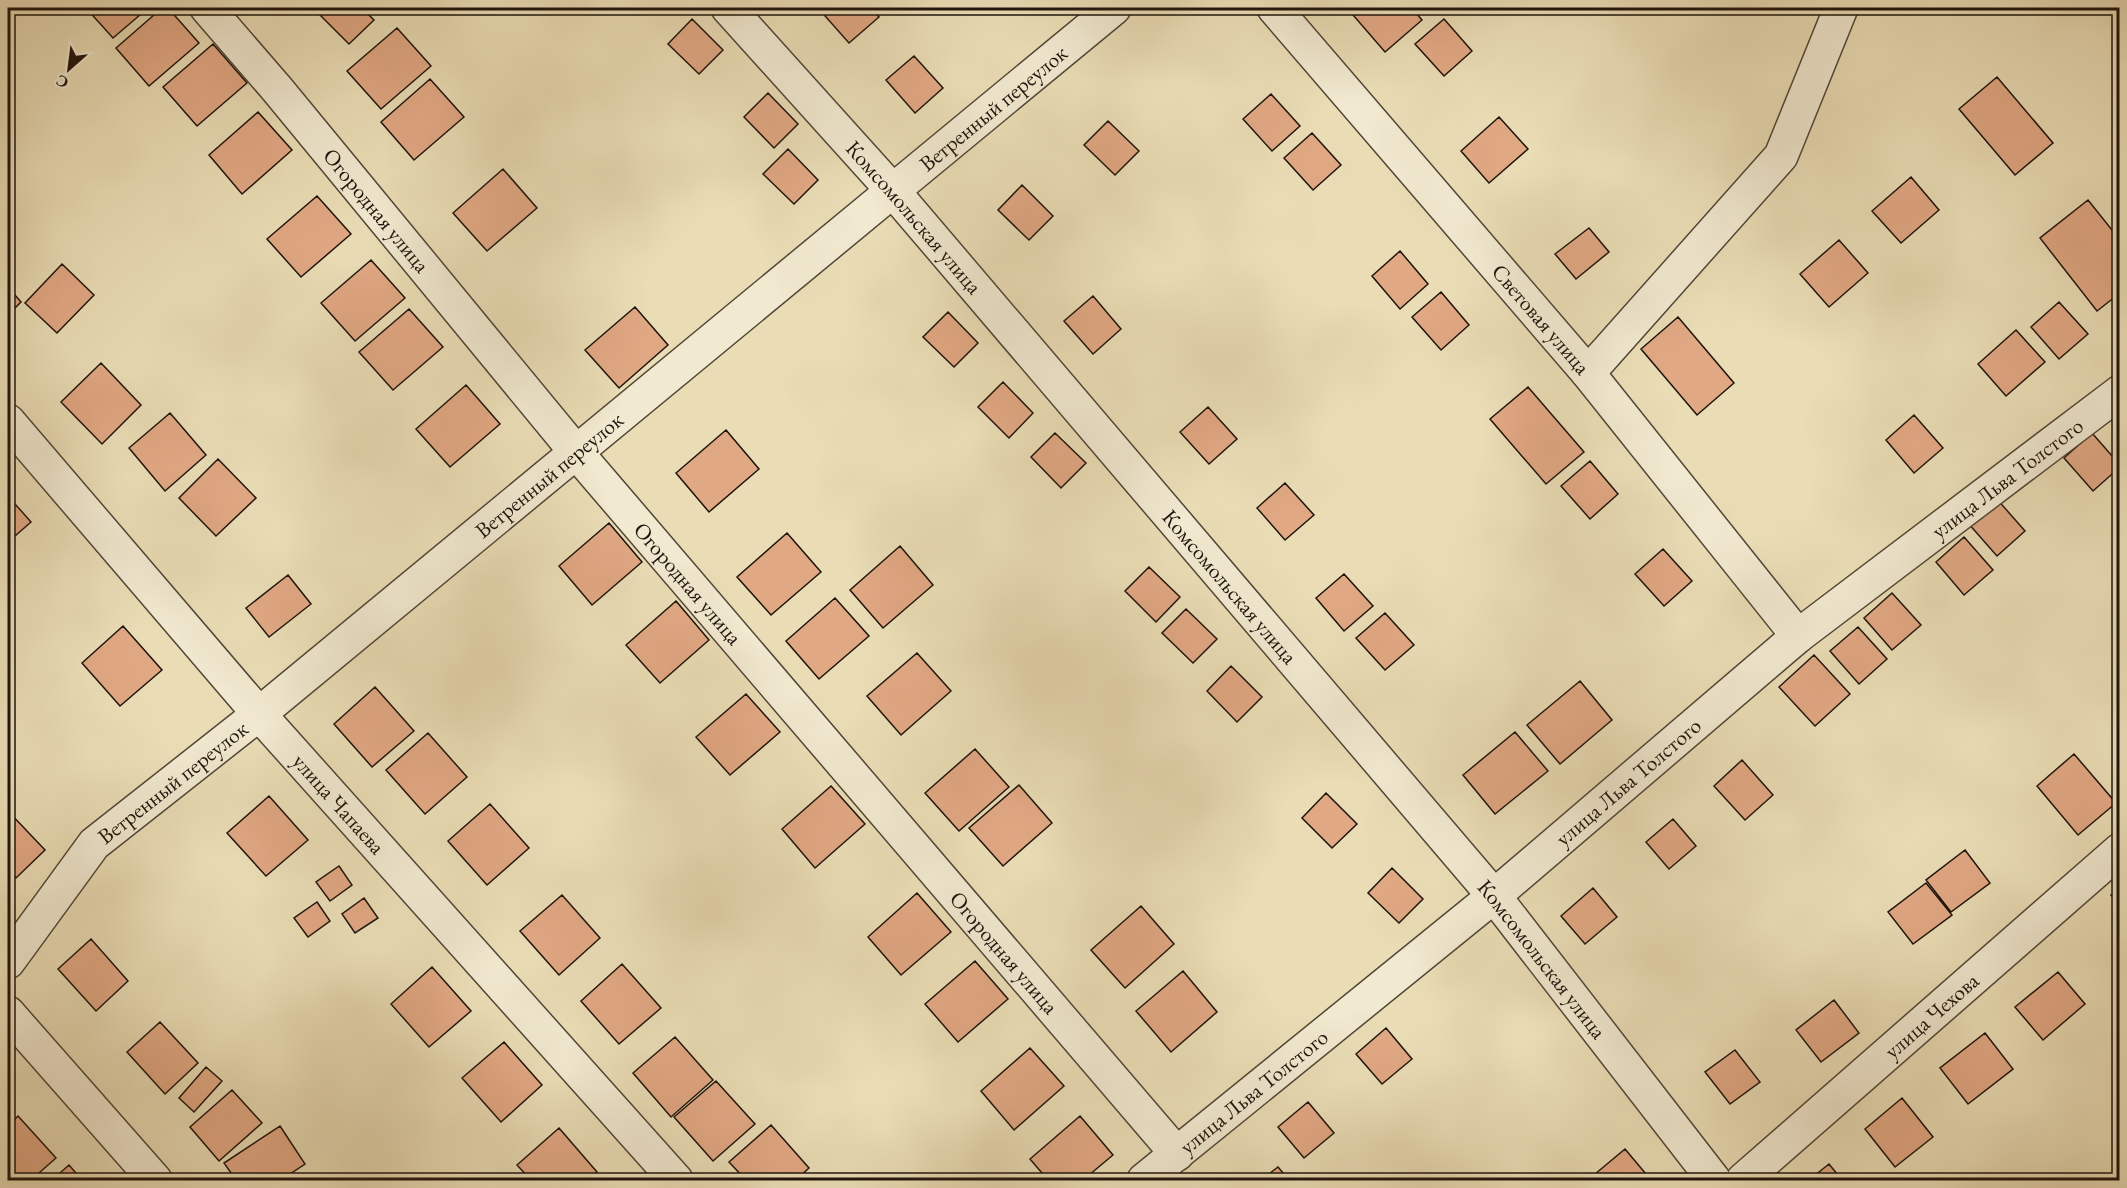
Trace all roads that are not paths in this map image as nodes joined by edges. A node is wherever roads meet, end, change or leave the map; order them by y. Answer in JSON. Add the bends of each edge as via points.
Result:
{"nodes":[{"id":1,"x":207,"y":8,"type":"edge"},
{"id":2,"x":728,"y":8,"type":"edge"},
{"id":3,"x":1114,"y":8,"type":"edge"},
{"id":4,"x":1274,"y":8,"type":"edge"},
{"id":5,"x":1841,"y":8,"type":"edge"},
{"id":6,"x":893,"y":191,"type":"junction"},
{"id":7,"x":1588,"y":373,"type":"junction"},
{"id":8,"x":2120,"y":392,"type":"edge"},
{"id":9,"x":8,"y":421,"type":"edge"},
{"id":10,"x":576,"y":452,"type":"junction"},
{"id":11,"x":1798,"y":636,"type":"junction"},
{"id":12,"x":259,"y":714,"type":"junction"},
{"id":13,"x":2120,"y":850,"type":"edge"},
{"id":14,"x":1494,"y":896,"type":"junction"},
{"id":15,"x":8,"y":962,"type":"edge"},
{"id":16,"x":8,"y":1013,"type":"edge"},
{"id":17,"x":1177,"y":1154,"type":"junction"},
{"id":18,"x":155,"y":1180,"type":"edge"},
{"id":19,"x":676,"y":1180,"type":"edge"},
{"id":20,"x":1144,"y":1180,"type":"edge"},
{"id":21,"x":1714,"y":1180,"type":"edge"},
{"id":22,"x":1743,"y":1180,"type":"edge"}],
"edges":[{"from":1,"to":10,"type":"street","name":"Огородная улица"},
{"from":2,"to":6,"type":"street","name":"Комсомольская улица"},
{"from":3,"to":6,"type":"street","name":"Ветренный переулок"},
{"from":4,"to":7,"type":"street","name":"Световая улица"},
{"from":5,"to":7,"type":"street","via":[[1781,156]]},
{"from":6,"to":10,"type":"street","name":"Ветренный переулок"},
{"from":6,"to":14,"type":"street","name":"Комсомольская улица"},
{"from":7,"to":11,"type":"street","name":"Световая улица"},
{"from":8,"to":11,"type":"street","name":"улица Льва Толстого"},
{"from":9,"to":12,"type":"street","name":"улица Чапаева"},
{"from":10,"to":12,"type":"street","name":"Ветренный переулок"},
{"from":10,"to":17,"type":"street","name":"Огородная улица"},
{"from":11,"to":14,"type":"street","name":"улица Льва Толстого"},
{"from":12,"to":15,"type":"street","name":"Ветренный переулок","via":[[94,844]]},
{"from":12,"to":19,"type":"street","name":"улица Чапаева"},
{"from":13,"to":22,"type":"street","name":"улица Чехова"},
{"from":14,"to":17,"type":"street","name":"улица Льва Толстого"},
{"from":14,"to":21,"type":"street","name":"Комсомольская улица"},
{"from":16,"to":18,"type":"street"},
{"from":17,"to":20,"type":"street","name":"улица Льва Толстого"}]}
